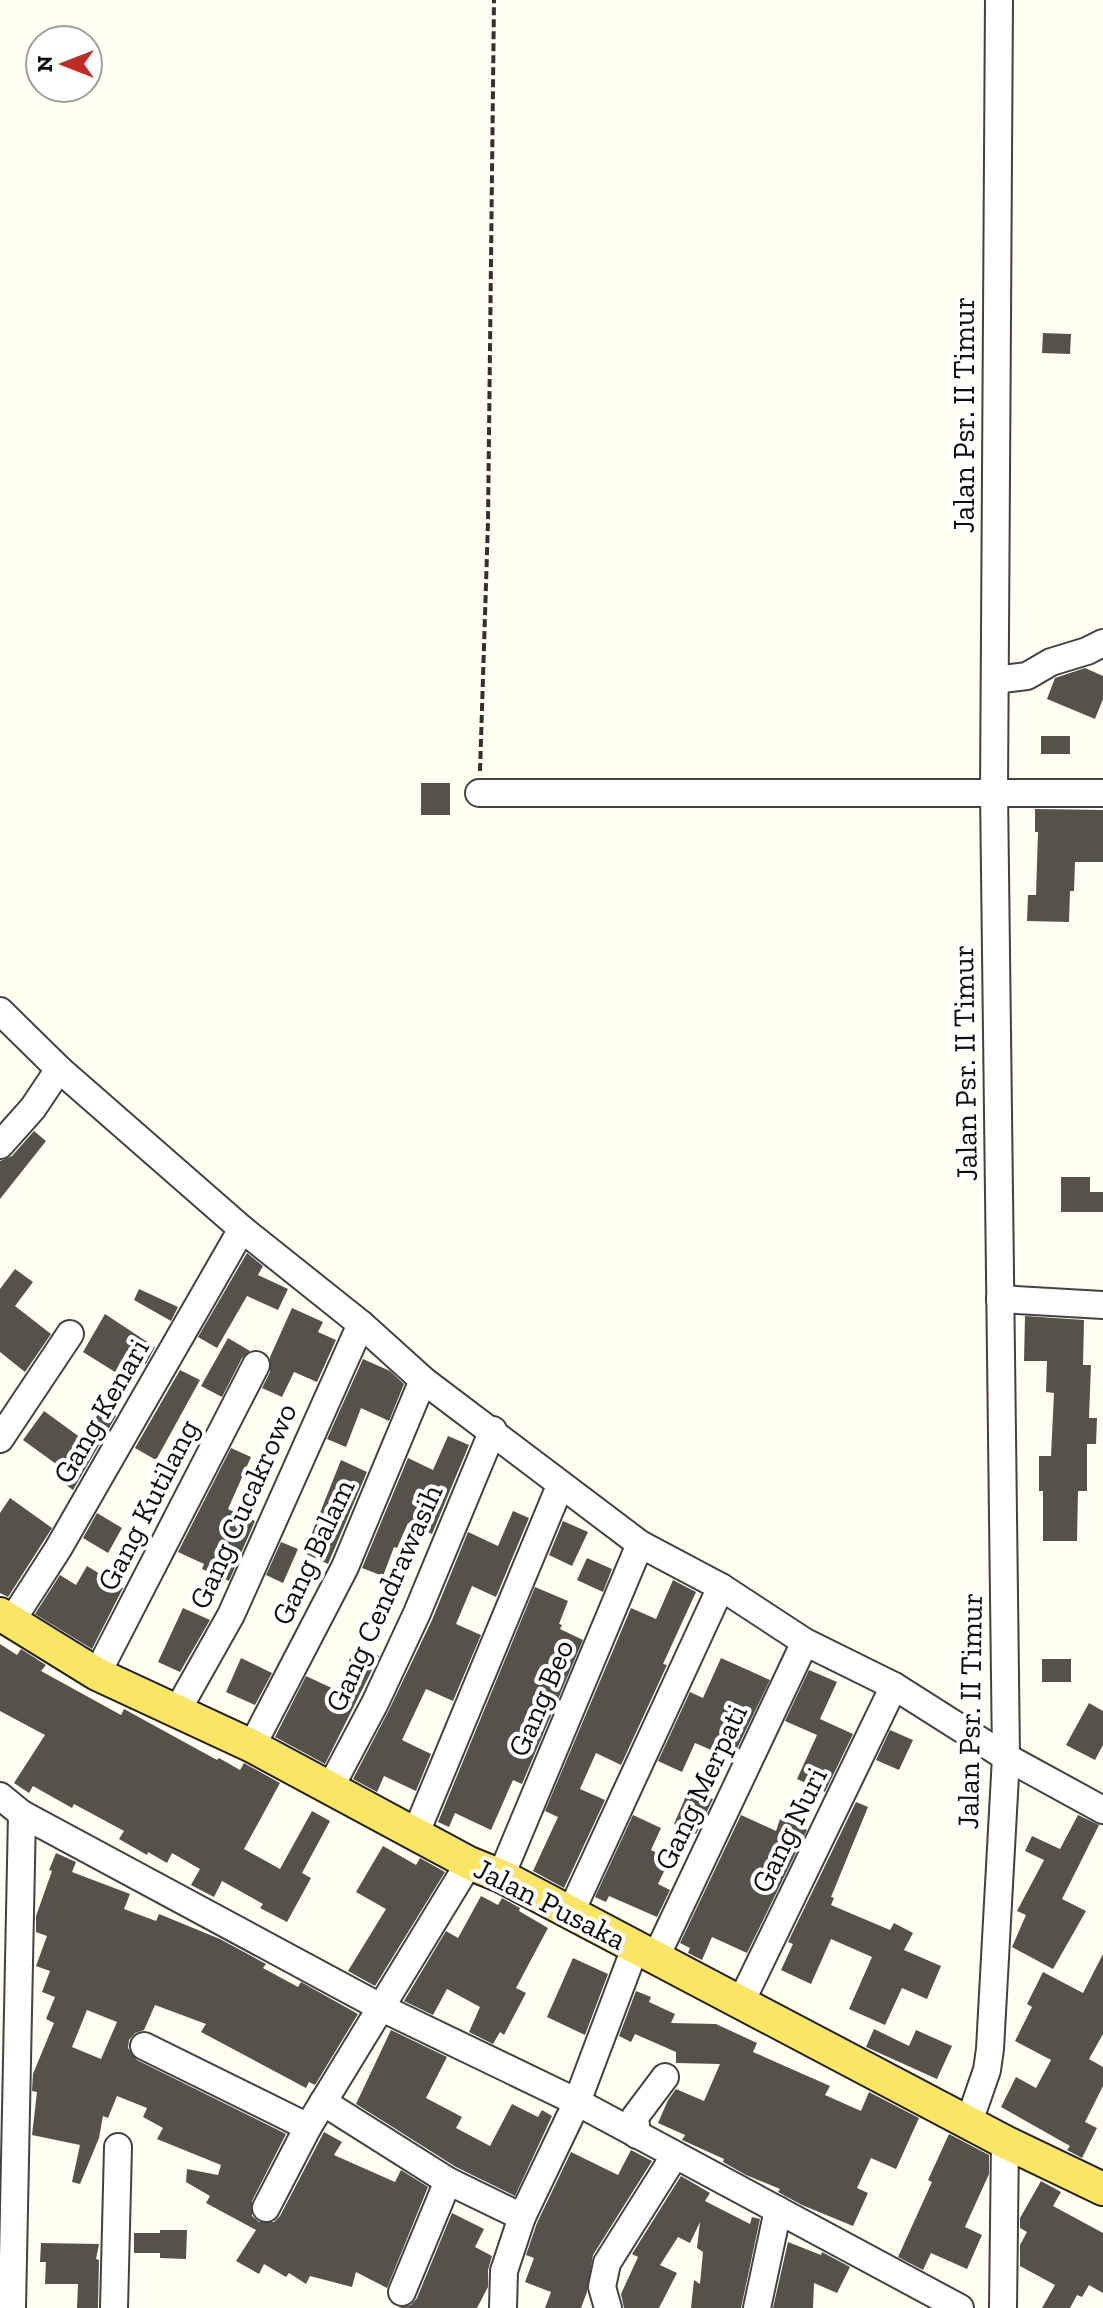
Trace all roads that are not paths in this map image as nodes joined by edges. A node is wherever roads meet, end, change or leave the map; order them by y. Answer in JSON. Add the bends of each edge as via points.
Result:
{"nodes":[{"id":1,"x":999,"y":0,"type":"edge"},
{"id":2,"x":1103,"y":643,"type":"edge"},
{"id":3,"x":995,"y":680,"type":"junction"},
{"id":4,"x":994,"y":791,"type":"junction"},
{"id":5,"x":479,"y":793,"type":"road end"},
{"id":6,"x":1103,"y":793,"type":"edge"},
{"id":7,"x":0,"y":1011,"type":"edge"},
{"id":8,"x":59,"y":1069,"type":"junction"},
{"id":9,"x":0,"y":1145,"type":"edge"},
{"id":10,"x":242,"y":1229,"type":"junction"},
{"id":11,"x":1000,"y":1299,"type":"junction"},
{"id":12,"x":1103,"y":1305,"type":"edge"},
{"id":13,"x":361,"y":1324,"type":"junction"},
{"id":14,"x":70,"y":1334,"type":"dead end"},
{"id":15,"x":256,"y":1365,"type":"dead end"},
{"id":16,"x":423,"y":1380,"type":"junction"},
{"id":17,"x":493,"y":1430,"type":"junction"},
{"id":18,"x":0,"y":1439,"type":"edge"},
{"id":19,"x":560,"y":1486,"type":"junction"},
{"id":20,"x":640,"y":1544,"type":"junction"},
{"id":21,"x":721,"y":1587,"type":"junction"},
{"id":22,"x":6,"y":1618,"type":"edge"},
{"id":23,"x":805,"y":1642,"type":"junction"},
{"id":24,"x":97,"y":1674,"type":"junction"},
{"id":25,"x":894,"y":1686,"type":"junction"},
{"id":26,"x":177,"y":1711,"type":"junction"},
{"id":27,"x":252,"y":1746,"type":"junction"},
{"id":28,"x":1006,"y":1757,"type":"junction"},
{"id":29,"x":329,"y":1790,"type":"junction"},
{"id":30,"x":0,"y":1796,"type":"edge"},
{"id":31,"x":1103,"y":1810,"type":"edge"},
{"id":32,"x":22,"y":1814,"type":"junction"},
{"id":33,"x":415,"y":1835,"type":"junction"},
{"id":34,"x":469,"y":1863,"type":"junction"},
{"id":35,"x":501,"y":1876,"type":"junction"},
{"id":36,"x":570,"y":1914,"type":"junction"},
{"id":37,"x":645,"y":1954,"type":"junction"},
{"id":38,"x":741,"y":2002,"type":"junction"},
{"id":39,"x":382,"y":2008,"type":"junction"},
{"id":40,"x":144,"y":2046,"type":"dead end"},
{"id":41,"x":665,"y":2077,"type":"dead end"},
{"id":42,"x":323,"y":2102,"type":"junction"},
{"id":43,"x":577,"y":2102,"type":"junction"},
{"id":44,"x":969,"y":2122,"type":"junction"},
{"id":45,"x":308,"y":2127,"type":"junction"},
{"id":46,"x":637,"y":2135,"type":"junction"},
{"id":47,"x":1005,"y":2142,"type":"junction"},
{"id":48,"x":118,"y":2147,"type":"dead end"},
{"id":49,"x":675,"y":2155,"type":"junction"},
{"id":50,"x":448,"y":2181,"type":"junction"},
{"id":51,"x":1101,"y":2183,"type":"edge"},
{"id":52,"x":266,"y":2208,"type":"dead end"},
{"id":53,"x":778,"y":2210,"type":"junction"},
{"id":54,"x":522,"y":2217,"type":"junction"},
{"id":55,"x":402,"y":2292,"type":"dead end"},
{"id":56,"x":12,"y":2308,"type":"edge"},
{"id":57,"x":114,"y":2308,"type":"edge"},
{"id":58,"x":503,"y":2308,"type":"edge"},
{"id":59,"x":608,"y":2308,"type":"edge"},
{"id":60,"x":757,"y":2308,"type":"edge"},
{"id":61,"x":960,"y":2308,"type":"edge"},
{"id":62,"x":1003,"y":2308,"type":"edge"}],
"edges":[{"from":1,"to":3,"type":"street","name":"Jalan Psr. II Timur"},
{"from":2,"to":3,"type":"street","via":[[1027,676]]},
{"from":3,"to":4,"type":"street","name":"Jalan Psr. II Timur"},
{"from":4,"to":5,"type":"street"},
{"from":4,"to":6,"type":"street"},
{"from":4,"to":11,"type":"street","name":"Jalan Psr. II Timur"},
{"from":7,"to":8,"type":"street"},
{"from":8,"to":9,"type":"street"},
{"from":8,"to":10,"type":"street"},
{"from":10,"to":13,"type":"street"},
{"from":10,"to":22,"type":"street","name":"Gang Kenari","via":[[58,1549]]},
{"from":11,"to":12,"type":"street"},
{"from":11,"to":28,"type":"street","name":"Jalan Psr. II Timur"},
{"from":13,"to":16,"type":"street"},
{"from":13,"to":26,"type":"street","name":"Gang Cucakrowo","via":[[231,1615]]},
{"from":14,"to":18,"type":"street"},
{"from":15,"to":24,"type":"street","name":"Gang Kutilang"},
{"from":16,"to":17,"type":"street"},
{"from":16,"to":27,"type":"street","name":"Gang Balam","via":[[345,1567]]},
{"from":17,"to":19,"type":"street"},
{"from":17,"to":29,"type":"street","name":"Gang Cendrawasih","via":[[417,1613]]},
{"from":19,"to":20,"type":"street"},
{"from":19,"to":33,"type":"street"},
{"from":20,"to":21,"type":"street"},
{"from":20,"to":35,"type":"street","name":"Gang Beo"},
{"from":21,"to":23,"type":"street"},
{"from":21,"to":36,"type":"street"},
{"from":22,"to":24,"type":"main road","name":"Jalan Pusaka"},
{"from":23,"to":25,"type":"street"},
{"from":23,"to":37,"type":"street","name":"Gang Merpati"},
{"from":24,"to":26,"type":"main road","name":"Jalan Pusaka"},
{"from":25,"to":28,"type":"street"},
{"from":25,"to":38,"type":"street","name":"Gang Nuri"},
{"from":26,"to":27,"type":"main road","name":"Jalan Pusaka"},
{"from":27,"to":29,"type":"main road","name":"Jalan Pusaka"},
{"from":28,"to":31,"type":"street"},
{"from":28,"to":44,"type":"street","name":"Jalan Psr. II Timur","via":[[990,2049]]},
{"from":29,"to":33,"type":"main road","name":"Jalan Pusaka"},
{"from":30,"to":32,"type":"street"},
{"from":32,"to":39,"type":"street"},
{"from":32,"to":56,"type":"street"},
{"from":33,"to":34,"type":"main road","name":"Jalan Pusaka"},
{"from":34,"to":35,"type":"main road","name":"Jalan Pusaka"},
{"from":34,"to":39,"type":"street"},
{"from":35,"to":36,"type":"main road","name":"Jalan Pusaka"},
{"from":36,"to":37,"type":"main road","name":"Jalan Pusaka"},
{"from":37,"to":38,"type":"main road","name":"Jalan Pusaka"},
{"from":37,"to":43,"type":"street","name":"Gang Merpati"},
{"from":38,"to":44,"type":"main road","name":"Jalan Pusaka"},
{"from":39,"to":42,"type":"street"},
{"from":39,"to":43,"type":"street"},
{"from":40,"to":45,"type":"street"},
{"from":41,"to":46,"type":"street","via":[[635,2117]]},
{"from":42,"to":45,"type":"street"},
{"from":42,"to":50,"type":"street"},
{"from":43,"to":46,"type":"street"},
{"from":43,"to":54,"type":"street","name":"Gang Merpati"},
{"from":44,"to":47,"type":"main road","name":"Jalan Pusaka"},
{"from":45,"to":52,"type":"street"},
{"from":46,"to":49,"type":"street"},
{"from":47,"to":51,"type":"main road","name":"Jalan Pusaka"},
{"from":47,"to":62,"type":"street"},
{"from":48,"to":57,"type":"street"},
{"from":49,"to":53,"type":"street"},
{"from":49,"to":59,"type":"street","via":[[607,2263],[602,2287]]},
{"from":50,"to":54,"type":"street"},
{"from":50,"to":55,"type":"street"},
{"from":53,"to":60,"type":"street"},
{"from":53,"to":61,"type":"street"},
{"from":54,"to":58,"type":"street","name":"Gang Merpati","via":[[504,2271]]}]}
